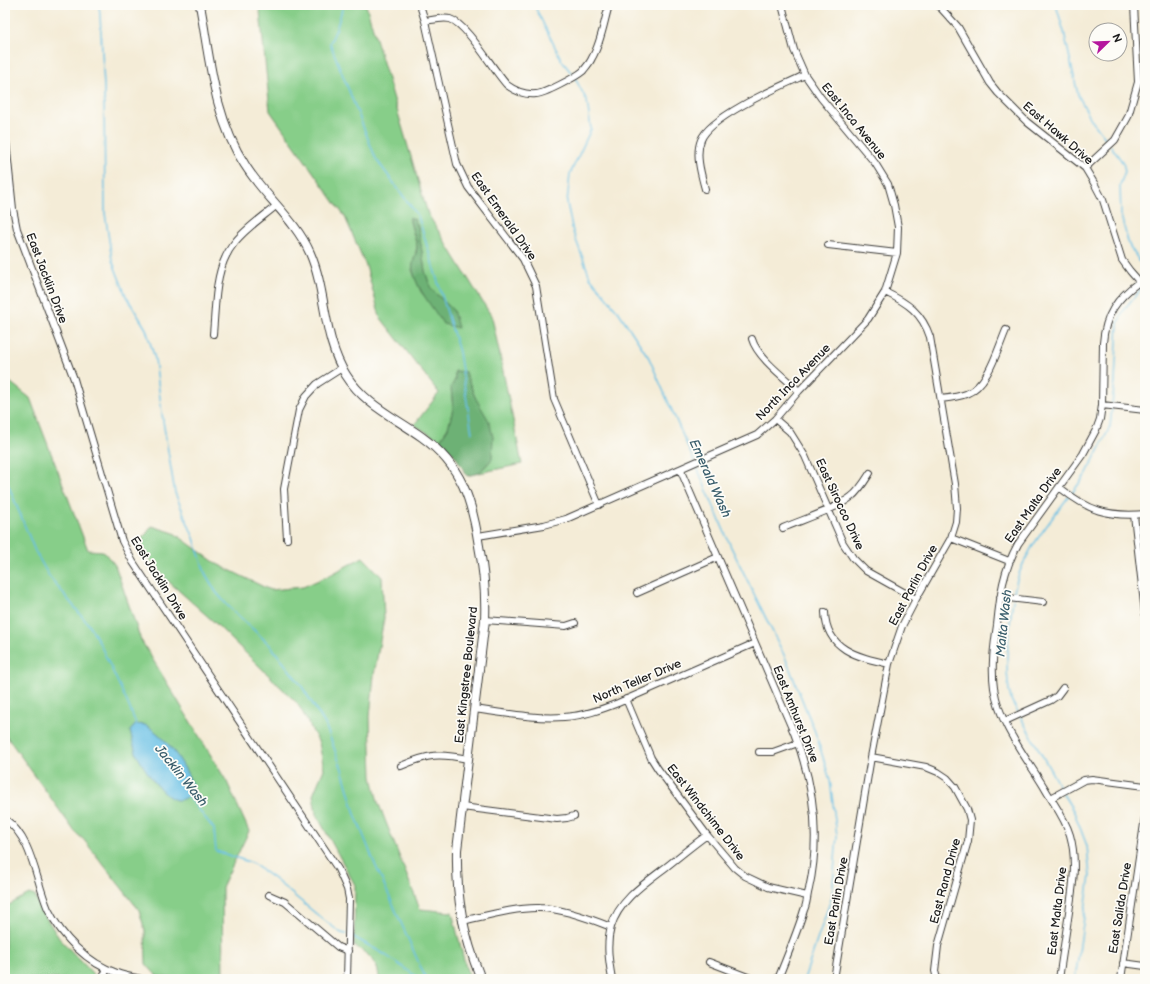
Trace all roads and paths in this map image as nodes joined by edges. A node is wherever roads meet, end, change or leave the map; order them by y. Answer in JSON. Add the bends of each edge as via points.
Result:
{"nodes":[{"id":1,"x":200,"y":5,"type":"edge"},
{"id":2,"x":420,"y":5,"type":"edge"},
{"id":3,"x":609,"y":5,"type":"edge"},
{"id":4,"x":782,"y":5,"type":"edge"},
{"id":5,"x":938,"y":5,"type":"edge"},
{"id":6,"x":1134,"y":5,"type":"edge"},
{"id":7,"x":425,"y":20,"type":"junction"},
{"id":8,"x":5,"y":22,"type":"edge"},
{"id":9,"x":5,"y":59,"type":"edge"},
{"id":10,"x":805,"y":75,"type":"junction"},
{"id":11,"x":5,"y":132,"type":"edge"},
{"id":12,"x":1085,"y":168,"type":"junction"},
{"id":13,"x":705,"y":189,"type":"dead end"},
{"id":14,"x":277,"y":205,"type":"junction"},
{"id":15,"x":828,"y":245,"type":"dead end"},
{"id":16,"x":897,"y":253,"type":"junction"},
{"id":17,"x":1139,"y":282,"type":"junction"},
{"id":18,"x":1145,"y":288,"type":"edge"},
{"id":19,"x":885,"y":292,"type":"junction"},
{"id":20,"x":1006,"y":330,"type":"dead end"},
{"id":21,"x":213,"y":334,"type":"dead end"},
{"id":22,"x":752,"y":339,"type":"dead end"},
{"id":23,"x":342,"y":368,"type":"junction"},
{"id":24,"x":799,"y":391,"type":"junction"},
{"id":25,"x":941,"y":399,"type":"junction"},
{"id":26,"x":1102,"y":404,"type":"junction"},
{"id":27,"x":1145,"y":410,"type":"edge"},
{"id":28,"x":775,"y":418,"type":"junction"},
{"id":29,"x":680,"y":469,"type":"junction"},
{"id":30,"x":870,"y":473,"type":"dead end"},
{"id":31,"x":1059,"y":487,"type":"junction"},
{"id":32,"x":598,"y":505,"type":"junction"},
{"id":33,"x":828,"y":508,"type":"junction"},
{"id":34,"x":1145,"y":514,"type":"edge"},
{"id":35,"x":1134,"y":515,"type":"junction"},
{"id":36,"x":784,"y":528,"type":"dead end"},
{"id":37,"x":478,"y":536,"type":"junction"},
{"id":38,"x":951,"y":538,"type":"junction"},
{"id":39,"x":287,"y":539,"type":"dead end"},
{"id":40,"x":718,"y":557,"type":"junction"},
{"id":41,"x":1009,"y":561,"type":"junction"},
{"id":42,"x":637,"y":593,"type":"dead end"},
{"id":43,"x":1000,"y":597,"type":"junction"},
{"id":44,"x":916,"y":599,"type":"junction"},
{"id":45,"x":1043,"y":602,"type":"dead end"},
{"id":46,"x":825,"y":612,"type":"dead end"},
{"id":47,"x":1145,"y":613,"type":"edge"},
{"id":48,"x":485,"y":620,"type":"junction"},
{"id":49,"x":575,"y":624,"type":"dead end"},
{"id":50,"x":756,"y":642,"type":"junction"},
{"id":51,"x":889,"y":664,"type":"junction"},
{"id":52,"x":1064,"y":688,"type":"dead end"},
{"id":53,"x":626,"y":699,"type":"junction"},
{"id":54,"x":474,"y":709,"type":"junction"},
{"id":55,"x":1005,"y":721,"type":"junction"},
{"id":56,"x":798,"y":743,"type":"junction"},
{"id":57,"x":759,"y":752,"type":"dead end"},
{"id":58,"x":871,"y":757,"type":"junction"},
{"id":59,"x":468,"y":759,"type":"junction"},
{"id":60,"x":401,"y":766,"type":"dead end"},
{"id":61,"x":1145,"y":786,"type":"edge"},
{"id":62,"x":1051,"y":798,"type":"junction"},
{"id":63,"x":462,"y":807,"type":"junction"},
{"id":64,"x":574,"y":816,"type":"dead end"},
{"id":65,"x":1145,"y":817,"type":"edge"},
{"id":66,"x":5,"y":819,"type":"edge"},
{"id":67,"x":707,"y":834,"type":"junction"},
{"id":68,"x":269,"y":895,"type":"dead end"},
{"id":69,"x":807,"y":896,"type":"junction"},
{"id":70,"x":462,"y":922,"type":"junction"},
{"id":71,"x":611,"y":927,"type":"junction"},
{"id":72,"x":348,"y":951,"type":"junction"},
{"id":73,"x":709,"y":962,"type":"dead end"},
{"id":74,"x":1123,"y":963,"type":"junction"},
{"id":75,"x":1145,"y":966,"type":"edge"},
{"id":76,"x":107,"y":969,"type":"junction"},
{"id":77,"x":102,"y":979,"type":"edge"},
{"id":78,"x":141,"y":979,"type":"edge"},
{"id":79,"x":347,"y":979,"type":"edge"},
{"id":80,"x":481,"y":979,"type":"edge"},
{"id":81,"x":612,"y":979,"type":"edge"},
{"id":82,"x":753,"y":979,"type":"edge"},
{"id":83,"x":778,"y":979,"type":"edge"},
{"id":84,"x":834,"y":979,"type":"edge"},
{"id":85,"x":937,"y":979,"type":"edge"},
{"id":86,"x":1059,"y":979,"type":"edge"},
{"id":87,"x":1120,"y":979,"type":"edge"}],
"edges":[{"from":1,"to":14,"type":"street","name":"East Kingstree Boulevard","via":[[217,97],[226,127],[243,163]]},
{"from":2,"to":7,"type":"street","name":"East Emerald Drive"},
{"from":3,"to":7,"type":"street","via":[[593,58],[587,66],[549,90],[535,94],[514,90],[506,85],[468,33],[458,24],[450,19]]},
{"from":4,"to":10,"type":"street","name":"East Inca Avenue","via":[[794,50]]},
{"from":5,"to":12,"type":"street","name":"East Hawk Drive","via":[[958,26],[998,94],[1027,122]]},
{"from":6,"to":12,"type":"street","via":[[1138,82],[1128,117],[1115,140]]},
{"from":7,"to":32,"type":"street","name":"East Emerald Drive","via":[[457,164],[468,187],[523,259],[536,286],[554,399]]},
{"from":8,"to":9,"type":"street"},
{"from":10,"to":13,"type":"street","via":[[722,118],[706,131],[700,140],[699,150],[700,170]]},
{"from":10,"to":16,"type":"street","name":"East Inca Avenue","via":[[875,163],[888,184],[898,227]]},
{"from":11,"to":72,"type":"street","name":"East Jacklin Drive","via":[[17,229],[74,379],[122,541],[133,562],[341,874],[349,899]]},
{"from":12,"to":17,"type":"street","name":"East Hawk Drive","via":[[1103,200],[1122,260]]},
{"from":14,"to":21,"type":"street","via":[[236,241],[226,256],[218,279]]},
{"from":14,"to":23,"type":"street","name":"East Kingstree Boulevard","via":[[299,233],[312,259],[330,340]]},
{"from":15,"to":16,"type":"street"},
{"from":16,"to":19,"type":"street","name":"North Inca Avenue"},
{"from":17,"to":18,"type":"street","name":"East Hawk Drive"},
{"from":17,"to":26,"type":"street","name":"East Malta Drive","via":[[1117,303],[1107,322],[1103,343]]},
{"from":19,"to":24,"type":"street","name":"North Inca Avenue","via":[[868,319]]},
{"from":19,"to":25,"type":"street","name":"East Parlin Drive","via":[[904,301],[920,316],[927,327]]},
{"from":20,"to":25,"type":"street","via":[[980,385],[966,394]]},
{"from":22,"to":24,"type":"street","via":[[756,350]]},
{"from":23,"to":37,"type":"street","name":"East Kingstree Boulevard","via":[[351,383],[367,400],[423,438],[450,463],[469,497]]},
{"from":23,"to":39,"type":"street","via":[[317,384],[306,396],[299,410],[284,489]]},
{"from":24,"to":28,"type":"street","name":"North Inca Avenue"},
{"from":25,"to":38,"type":"street","name":"East Parlin Drive","via":[[957,508]]},
{"from":26,"to":27,"type":"street"},
{"from":26,"to":31,"type":"street","name":"East Malta Drive","via":[[1100,419],[1086,450]]},
{"from":28,"to":29,"type":"street","name":"North Inca Avenue","via":[[758,435]]},
{"from":28,"to":33,"type":"street","name":"East Sirocco Drive","via":[[799,445]]},
{"from":29,"to":32,"type":"street","name":"North Inca Avenue"},
{"from":29,"to":40,"type":"street","name":"East Amhurst Drive"},
{"from":30,"to":33,"type":"street","via":[[852,496]]},
{"from":31,"to":35,"type":"street","via":[[1093,509],[1110,514]]},
{"from":31,"to":41,"type":"street","name":"East Malta Drive","via":[[1018,544]]},
{"from":32,"to":37,"type":"street","name":"North Inca Avenue","via":[[566,519],[544,525]]},
{"from":33,"to":36,"type":"street"},
{"from":33,"to":44,"type":"street","name":"East Sirocco Drive","via":[[847,550],[859,565]]},
{"from":34,"to":35,"type":"street"},
{"from":35,"to":47,"type":"street"},
{"from":37,"to":48,"type":"street","name":"East Kingstree Boulevard","via":[[485,586]]},
{"from":38,"to":41,"type":"street"},
{"from":38,"to":44,"type":"street","name":"East Parlin Drive"},
{"from":40,"to":42,"type":"street"},
{"from":40,"to":50,"type":"street","name":"East Amhurst Drive"},
{"from":41,"to":43,"type":"street","name":"East Malta Drive"},
{"from":43,"to":45,"type":"street"},
{"from":43,"to":55,"type":"street","name":"East Malta Drive","via":[[993,674],[994,689]]},
{"from":44,"to":51,"type":"street","name":"East Parlin Drive","via":[[902,626]]},
{"from":46,"to":51,"type":"street","via":[[830,635],[840,647],[852,654]]},
{"from":48,"to":49,"type":"street","via":[[566,626]]},
{"from":48,"to":54,"type":"street","name":"East Kingstree Boulevard"},
{"from":50,"to":53,"type":"street","name":"North Teller Drive"},
{"from":50,"to":56,"type":"street","name":"East Amhurst Drive"},
{"from":51,"to":58,"type":"street","name":"East Parlin Drive"},
{"from":52,"to":55,"type":"street","via":[[1051,700]]},
{"from":53,"to":54,"type":"street","name":"North Teller Drive","via":[[595,711],[565,717],[538,718]]},
{"from":53,"to":67,"type":"street","name":"East Windchime Drive","via":[[651,758]]},
{"from":54,"to":59,"type":"street","name":"East Kingstree Boulevard"},
{"from":55,"to":62,"type":"street","name":"East Malta Drive"},
{"from":56,"to":57,"type":"street","via":[[773,752]]},
{"from":56,"to":69,"type":"street","name":"East Amhurst Drive","via":[[809,780],[815,825],[814,860]]},
{"from":58,"to":84,"type":"street","name":"East Parlin Drive"},
{"from":58,"to":85,"type":"street","name":"East Rand Drive","via":[[926,767],[938,772],[955,787],[967,808],[970,820],[968,841],[938,946],[935,971]]},
{"from":59,"to":60,"type":"street","via":[[436,755]]},
{"from":59,"to":63,"type":"street","name":"East Kingstree Boulevard"},
{"from":61,"to":62,"type":"street","via":[[1084,780]]},
{"from":62,"to":86,"type":"street","name":"East Malta Drive","via":[[1070,835],[1074,856],[1073,889]]},
{"from":63,"to":64,"type":"street","via":[[556,819]]},
{"from":63,"to":70,"type":"street","name":"East Kingstree Boulevard","via":[[457,865]]},
{"from":65,"to":74,"type":"street","name":"East Salida Drive"},
{"from":66,"to":76,"type":"street","via":[[16,828],[25,842],[52,919],[75,946]]},
{"from":67,"to":69,"type":"street","name":"East Windchime Drive","via":[[735,868],[745,876],[768,887]]},
{"from":67,"to":71,"type":"street","via":[[632,894]]},
{"from":68,"to":72,"type":"street","via":[[285,902],[338,947]]},
{"from":69,"to":83,"type":"street","name":"East Amhurst Drive","via":[[805,909]]},
{"from":70,"to":71,"type":"street","via":[[522,909],[541,908],[558,910]]},
{"from":70,"to":80,"type":"street","name":"East Kingstree Boulevard"},
{"from":71,"to":81,"type":"street","via":[[608,953]]},
{"from":72,"to":79,"type":"street","name":"East Jacklin Drive"},
{"from":73,"to":82,"type":"street"},
{"from":74,"to":75,"type":"street"},
{"from":74,"to":87,"type":"street","name":"East Salida Drive"},
{"from":76,"to":77,"type":"street"},
{"from":76,"to":78,"type":"street"}]}
